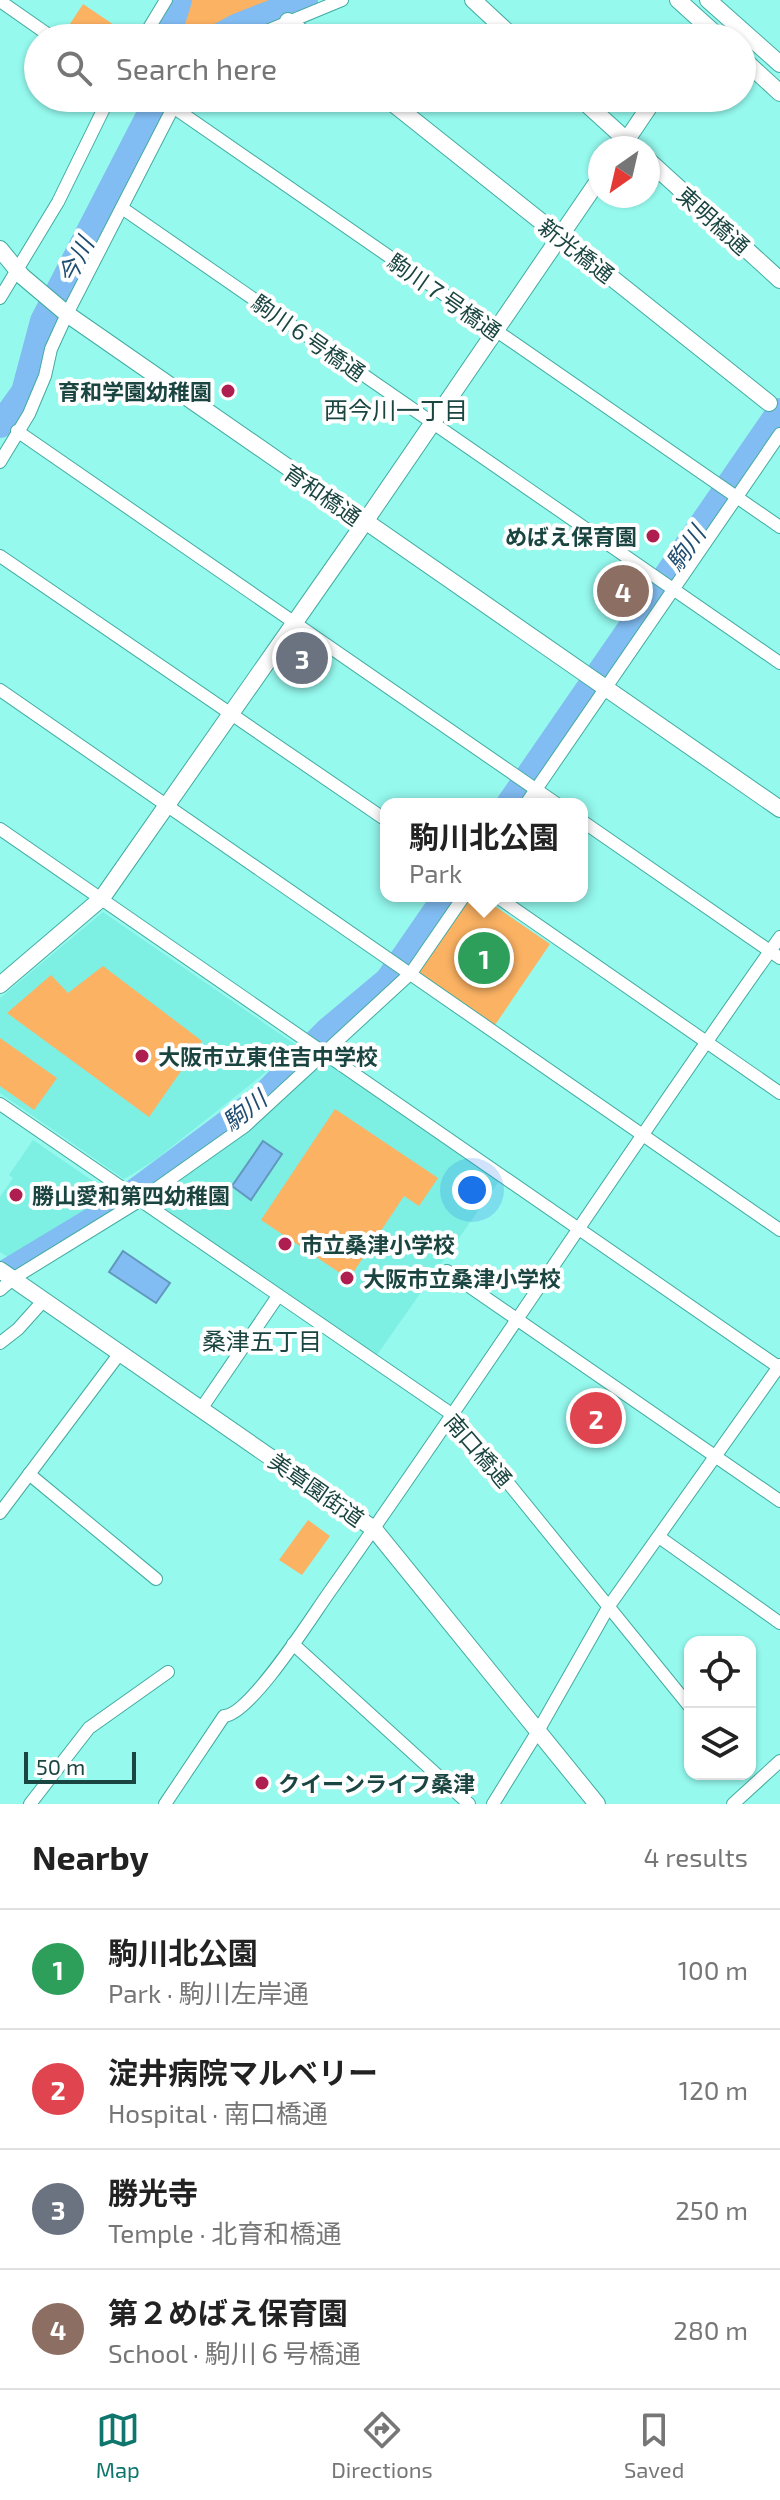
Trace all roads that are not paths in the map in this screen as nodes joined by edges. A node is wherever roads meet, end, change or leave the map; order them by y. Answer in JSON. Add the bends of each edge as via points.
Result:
{"nodes":[{"id":1,"x":166,"y":0,"type":"edge"},
{"id":2,"x":342,"y":0,"type":"edge"},
{"id":3,"x":473,"y":0,"type":"edge"},
{"id":4,"x":678,"y":0,"type":"edge"},
{"id":5,"x":0,"y":1,"type":"edge"},
{"id":6,"x":715,"y":3,"type":"edge"},
{"id":7,"x":288,"y":21,"type":"junction"},
{"id":8,"x":33,"y":24,"type":"edge"},
{"id":9,"x":151,"y":24,"type":"edge"},
{"id":10,"x":281,"y":24,"type":"edge"},
{"id":11,"x":292,"y":24,"type":"edge"},
{"id":12,"x":499,"y":24,"type":"edge"},
{"id":13,"x":695,"y":24,"type":"edge"},
{"id":14,"x":705,"y":24,"type":"edge"},
{"id":15,"x":737,"y":24,"type":"edge"},
{"id":16,"x":756,"y":41,"type":"edge"},
{"id":17,"x":780,"y":64,"type":"edge"},
{"id":18,"x":756,"y":71,"type":"edge"},
{"id":19,"x":780,"y":93,"type":"edge"},
{"id":20,"x":102,"y":112,"type":"edge"},
{"id":21,"x":171,"y":112,"type":"edge"},
{"id":22,"x":189,"y":112,"type":"edge"},
{"id":23,"x":404,"y":112,"type":"edge"},
{"id":24,"x":594,"y":112,"type":"edge"},
{"id":25,"x":647,"y":112,"type":"edge"},
{"id":26,"x":618,"y":136,"type":"edge"},
{"id":27,"x":632,"y":136,"type":"edge"},
{"id":28,"x":660,"y":171,"type":"edge"},
{"id":29,"x":588,"y":195,"type":"edge"},
{"id":30,"x":122,"y":208,"type":"junction"},
{"id":31,"x":560,"y":236,"type":"junction"},
{"id":32,"x":0,"y":249,"type":"edge"},
{"id":33,"x":19,"y":272,"type":"junction"},
{"id":34,"x":780,"y":280,"type":"edge"},
{"id":35,"x":0,"y":298,"type":"edge"},
{"id":36,"x":64,"y":312,"type":"junction"},
{"id":37,"x":495,"y":331,"type":"junction"},
{"id":38,"x":774,"y":407,"type":"edge"},
{"id":39,"x":431,"y":422,"type":"junction"},
{"id":40,"x":18,"y":431,"type":"junction"},
{"id":41,"x":780,"y":434,"type":"edge"},
{"id":42,"x":0,"y":462,"type":"edge"},
{"id":43,"x":734,"y":496,"type":"junction"},
{"id":44,"x":364,"y":523,"type":"junction"},
{"id":45,"x":780,"y":527,"type":"edge"},
{"id":46,"x":0,"y":556,"type":"edge"},
{"id":47,"x":671,"y":588,"type":"junction"},
{"id":48,"x":295,"y":622,"type":"junction"},
{"id":49,"x":780,"y":663,"type":"edge"},
{"id":50,"x":603,"y":688,"type":"junction"},
{"id":51,"x":0,"y":690,"type":"edge"},
{"id":52,"x":230,"y":713,"type":"junction"},
{"id":53,"x":535,"y":788,"type":"junction"},
{"id":54,"x":529,"y":798,"type":"edge"},
{"id":55,"x":549,"y":798,"type":"edge"},
{"id":56,"x":166,"y":806,"type":"junction"},
{"id":57,"x":780,"y":809,"type":"edge"},
{"id":58,"x":380,"y":816,"type":"edge"},
{"id":59,"x":588,"y":825,"type":"edge"},
{"id":60,"x":0,"y":829,"type":"edge"},
{"id":61,"x":102,"y":898,"type":"junction"},
{"id":62,"x":460,"y":902,"type":"edge"},
{"id":63,"x":505,"y":902,"type":"edge"},
{"id":64,"x":780,"y":937,"type":"edge"},
{"id":65,"x":775,"y":955,"type":"edge"},
{"id":66,"x":409,"y":972,"type":"junction"},
{"id":67,"x":0,"y":985,"type":"edge"},
{"id":68,"x":707,"y":1042,"type":"junction"},
{"id":69,"x":322,"y":1052,"type":"junction"},
{"id":70,"x":780,"y":1093,"type":"edge"},
{"id":71,"x":0,"y":1104,"type":"edge"},
{"id":72,"x":642,"y":1134,"type":"junction"},
{"id":73,"x":137,"y":1199,"type":"junction"},
{"id":74,"x":579,"y":1229,"type":"junction"},
{"id":75,"x":780,"y":1230,"type":"edge"},
{"id":76,"x":447,"y":1271,"type":"dead end"},
{"id":77,"x":7,"y":1274,"type":"edge"},
{"id":78,"x":0,"y":1290,"type":"edge"},
{"id":79,"x":278,"y":1296,"type":"junction"},
{"id":80,"x":44,"y":1300,"type":"junction"},
{"id":81,"x":514,"y":1320,"type":"junction"},
{"id":82,"x":0,"y":1343,"type":"edge"},
{"id":83,"x":120,"y":1353,"type":"junction"},
{"id":84,"x":780,"y":1367,"type":"edge"},
{"id":85,"x":201,"y":1409,"type":"junction"},
{"id":86,"x":453,"y":1415,"type":"junction"},
{"id":87,"x":716,"y":1458,"type":"junction"},
{"id":88,"x":29,"y":1474,"type":"junction"},
{"id":89,"x":780,"y":1501,"type":"edge"},
{"id":90,"x":0,"y":1513,"type":"edge"},
{"id":91,"x":374,"y":1529,"type":"junction"},
{"id":92,"x":659,"y":1537,"type":"junction"},
{"id":93,"x":156,"y":1579,"type":"dead end"},
{"id":94,"x":609,"y":1606,"type":"junction"},
{"id":95,"x":780,"y":1623,"type":"edge"},
{"id":96,"x":293,"y":1644,"type":"junction"},
{"id":97,"x":168,"y":1672,"type":"dead end"},
{"id":98,"x":684,"y":1700,"type":"edge"},
{"id":99,"x":538,"y":1731,"type":"junction"},
{"id":100,"x":780,"y":1761,"type":"edge"},
{"id":101,"x":756,"y":1775,"type":"edge"},
{"id":102,"x":748,"y":1780,"type":"edge"},
{"id":103,"x":30,"y":1804,"type":"edge"},
{"id":104,"x":165,"y":1804,"type":"edge"},
{"id":105,"x":469,"y":1804,"type":"edge"},
{"id":106,"x":493,"y":1804,"type":"edge"},
{"id":107,"x":597,"y":1804,"type":"edge"},
{"id":108,"x":733,"y":1804,"type":"edge"}],
"edges":[{"from":1,"to":9,"type":"street"},
{"from":2,"to":7,"type":"street"},
{"from":3,"to":12,"type":"street"},
{"from":4,"to":13,"type":"street"},
{"from":5,"to":8,"type":"street"},
{"from":6,"to":14,"type":"street"},
{"from":6,"to":15,"type":"street"},
{"from":7,"to":10,"type":"street"},
{"from":7,"to":11,"type":"street"},
{"from":16,"to":17,"type":"street"},
{"from":18,"to":19,"type":"street"},
{"from":20,"to":33,"type":"street"},
{"from":21,"to":30,"type":"street"},
{"from":22,"to":37,"type":"street","name":"駒川７号橋通"},
{"from":23,"to":31,"type":"street","name":"新光橋通"},
{"from":24,"to":26,"type":"street"},
{"from":25,"to":27,"type":"street"},
{"from":28,"to":34,"type":"street","name":"東明橋通"},
{"from":29,"to":31,"type":"street"},
{"from":30,"to":36,"type":"street"},
{"from":30,"to":39,"type":"street","name":"駒川６号橋通"},
{"from":31,"to":37,"type":"street"},
{"from":31,"to":38,"type":"street","name":"新光橋通"},
{"from":32,"to":33,"type":"street"},
{"from":33,"to":35,"type":"street"},
{"from":33,"to":36,"type":"street","name":"育和橋通"},
{"from":36,"to":40,"type":"street","via":[[45,376]]},
{"from":36,"to":44,"type":"street","name":"育和橋通"},
{"from":37,"to":39,"type":"street"},
{"from":37,"to":43,"type":"street","name":"駒川７号橋通"},
{"from":39,"to":44,"type":"street"},
{"from":39,"to":47,"type":"street","name":"駒川６号橋通"},
{"from":40,"to":42,"type":"street"},
{"from":40,"to":48,"type":"street"},
{"from":41,"to":43,"type":"street"},
{"from":43,"to":45,"type":"street"},
{"from":43,"to":47,"type":"street"},
{"from":44,"to":48,"type":"street"},
{"from":44,"to":50,"type":"street","name":"育和橋通"},
{"from":46,"to":52,"type":"street"},
{"from":47,"to":49,"type":"street"},
{"from":47,"to":50,"type":"street"},
{"from":48,"to":52,"type":"street"},
{"from":48,"to":53,"type":"street"},
{"from":50,"to":53,"type":"street"},
{"from":50,"to":57,"type":"street"},
{"from":51,"to":56,"type":"street"},
{"from":52,"to":56,"type":"street"},
{"from":52,"to":58,"type":"street"},
{"from":53,"to":54,"type":"street"},
{"from":53,"to":55,"type":"street"},
{"from":56,"to":61,"type":"street"},
{"from":56,"to":66,"type":"street"},
{"from":59,"to":65,"type":"street"},
{"from":60,"to":61,"type":"street"},
{"from":61,"to":67,"type":"street"},
{"from":61,"to":69,"type":"street"},
{"from":62,"to":66,"type":"street"},
{"from":63,"to":68,"type":"street"},
{"from":64,"to":65,"type":"street"},
{"from":65,"to":68,"type":"street"},
{"from":66,"to":69,"type":"street"},
{"from":66,"to":72,"type":"street"},
{"from":68,"to":70,"type":"street"},
{"from":68,"to":72,"type":"street"},
{"from":69,"to":73,"type":"street","via":[[245,1126]]},
{"from":69,"to":74,"type":"street"},
{"from":71,"to":73,"type":"street","name":"南口橋通"},
{"from":72,"to":74,"type":"street"},
{"from":72,"to":75,"type":"street"},
{"from":73,"to":77,"type":"street"},
{"from":73,"to":79,"type":"street","name":"南口橋通"},
{"from":74,"to":81,"type":"street"},
{"from":74,"to":84,"type":"street"},
{"from":76,"to":81,"type":"street"},
{"from":77,"to":78,"type":"street"},
{"from":77,"to":80,"type":"street","name":"美章園街道"},
{"from":79,"to":85,"type":"street"},
{"from":79,"to":86,"type":"street","name":"南口橋通"},
{"from":80,"to":82,"type":"street"},
{"from":80,"to":83,"type":"street","name":"美章園街道"},
{"from":81,"to":86,"type":"street"},
{"from":81,"to":87,"type":"street"},
{"from":83,"to":85,"type":"street","name":"美章園街道"},
{"from":83,"to":88,"type":"street"},
{"from":84,"to":87,"type":"street"},
{"from":85,"to":91,"type":"street","name":"美章園街道"},
{"from":86,"to":91,"type":"street"},
{"from":86,"to":94,"type":"street","name":"南口橋通"},
{"from":87,"to":89,"type":"street"},
{"from":87,"to":92,"type":"street"},
{"from":88,"to":90,"type":"street"},
{"from":88,"to":93,"type":"street"},
{"from":91,"to":96,"type":"street"},
{"from":91,"to":99,"type":"street","name":"美章園街道"},
{"from":92,"to":94,"type":"street"},
{"from":92,"to":95,"type":"street"},
{"from":94,"to":98,"type":"street","name":"南口橋通"},
{"from":94,"to":99,"type":"street"},
{"from":96,"to":104,"type":"street","via":[[247,1705],[224,1716]]},
{"from":96,"to":105,"type":"street"},
{"from":97,"to":103,"type":"street","via":[[89,1728]]},
{"from":99,"to":106,"type":"street"},
{"from":99,"to":107,"type":"street","name":"美章園街道"},
{"from":100,"to":101,"type":"street"},
{"from":102,"to":108,"type":"street"}]}
